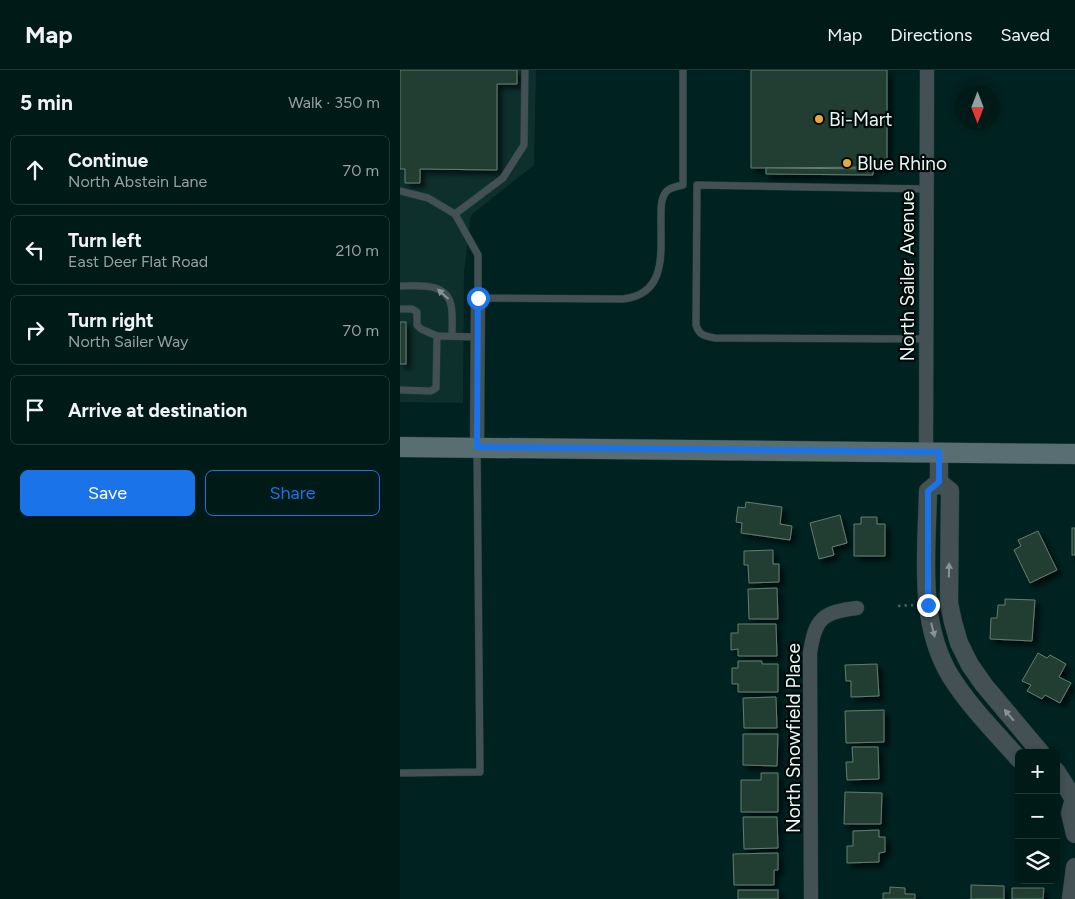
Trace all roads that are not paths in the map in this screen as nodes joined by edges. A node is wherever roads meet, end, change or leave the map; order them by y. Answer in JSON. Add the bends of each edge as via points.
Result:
{"nodes":[{"id":1,"x":525,"y":70,"type":"edge"},
{"id":2,"x":683,"y":70,"type":"edge"},
{"id":3,"x":927,"y":70,"type":"edge"},
{"id":4,"x":683,"y":184,"type":"junction"},
{"id":5,"x":697,"y":185,"type":"junction"},
{"id":6,"x":926,"y":189,"type":"junction"},
{"id":7,"x":400,"y":191,"type":"edge"},
{"id":8,"x":455,"y":214,"type":"junction"},
{"id":9,"x":400,"y":286,"type":"edge"},
{"id":10,"x":478,"y":298,"type":"junction"},
{"id":11,"x":400,"y":309,"type":"edge"},
{"id":12,"x":437,"y":336,"type":"junction"},
{"id":13,"x":452,"y":336,"type":"junction"},
{"id":14,"x":478,"y":336,"type":"junction"},
{"id":15,"x":926,"y":339,"type":"junction"},
{"id":16,"x":400,"y":390,"type":"edge"},
{"id":17,"x":400,"y":447,"type":"edge"},
{"id":18,"x":477,"y":447,"type":"junction"},
{"id":19,"x":932,"y":452,"type":"junction"},
{"id":20,"x":1075,"y":454,"type":"edge"},
{"id":21,"x":939,"y":482,"type":"junction"},
{"id":22,"x":857,"y":608,"type":"dead end"},
{"id":23,"x":1038,"y":749,"type":"edge"},
{"id":24,"x":1015,"y":754,"type":"edge"},
{"id":25,"x":400,"y":773,"type":"edge"},
{"id":26,"x":1060,"y":777,"type":"edge"},
{"id":27,"x":1063,"y":811,"type":"edge"},
{"id":28,"x":1075,"y":833,"type":"edge"},
{"id":29,"x":1075,"y":867,"type":"edge"},
{"id":30,"x":811,"y":899,"type":"edge"},
{"id":31,"x":1071,"y":899,"type":"edge"}],
"edges":[{"from":1,"to":8,"type":"lane","via":[[524,145],[503,178]]},
{"from":2,"to":4,"type":"lane"},
{"from":3,"to":6,"type":"street","name":"North Sailer Avenue"},
{"from":4,"to":5,"type":"lane"},
{"from":4,"to":10,"type":"lane","via":[[668,190],[662,199],[658,274],[645,292],[623,299]]},
{"from":5,"to":6,"type":"lane"},
{"from":5,"to":15,"type":"lane","via":[[698,332],[723,338]]},
{"from":6,"to":15,"type":"street","name":"North Sailer Avenue"},
{"from":7,"to":8,"type":"lane","via":[[428,198]]},
{"from":8,"to":10,"type":"lane","via":[[478,255]]},
{"from":13,"to":9,"type":"lane","one_way":true,"via":[[451,305],[443,292],[433,287]]},
{"from":10,"to":14,"type":"street"},
{"from":11,"to":12,"type":"lane","via":[[417,312],[417,325]]},
{"from":12,"to":13,"type":"lane"},
{"from":12,"to":16,"type":"lane","via":[[436,388],[432,391]]},
{"from":13,"to":14,"type":"lane"},
{"from":14,"to":18,"type":"street"},
{"from":15,"to":19,"type":"street","name":"North Sailer Avenue"},
{"from":17,"to":18,"type":"main road"},
{"from":18,"to":19,"type":"main road"},
{"from":18,"to":25,"type":"lane","via":[[480,772]]},
{"from":19,"to":20,"type":"main road"},
{"from":19,"to":21,"type":"street"},
{"from":23,"to":21,"type":"street","one_way":true,"via":[[984,685],[959,643],[949,603],[950,491]]},
{"from":21,"to":24,"type":"street","one_way":true,"via":[[928,491],[927,590],[932,627],[951,677]]},
{"from":22,"to":30,"type":"street","name":"North Snowfield Place","via":[[835,610],[821,620],[813,633],[810,653]]},
{"from":26,"to":27,"type":"street","via":[[1074,798]]},
{"from":27,"to":28,"type":"street"},
{"from":29,"to":31,"type":"street"}]}
